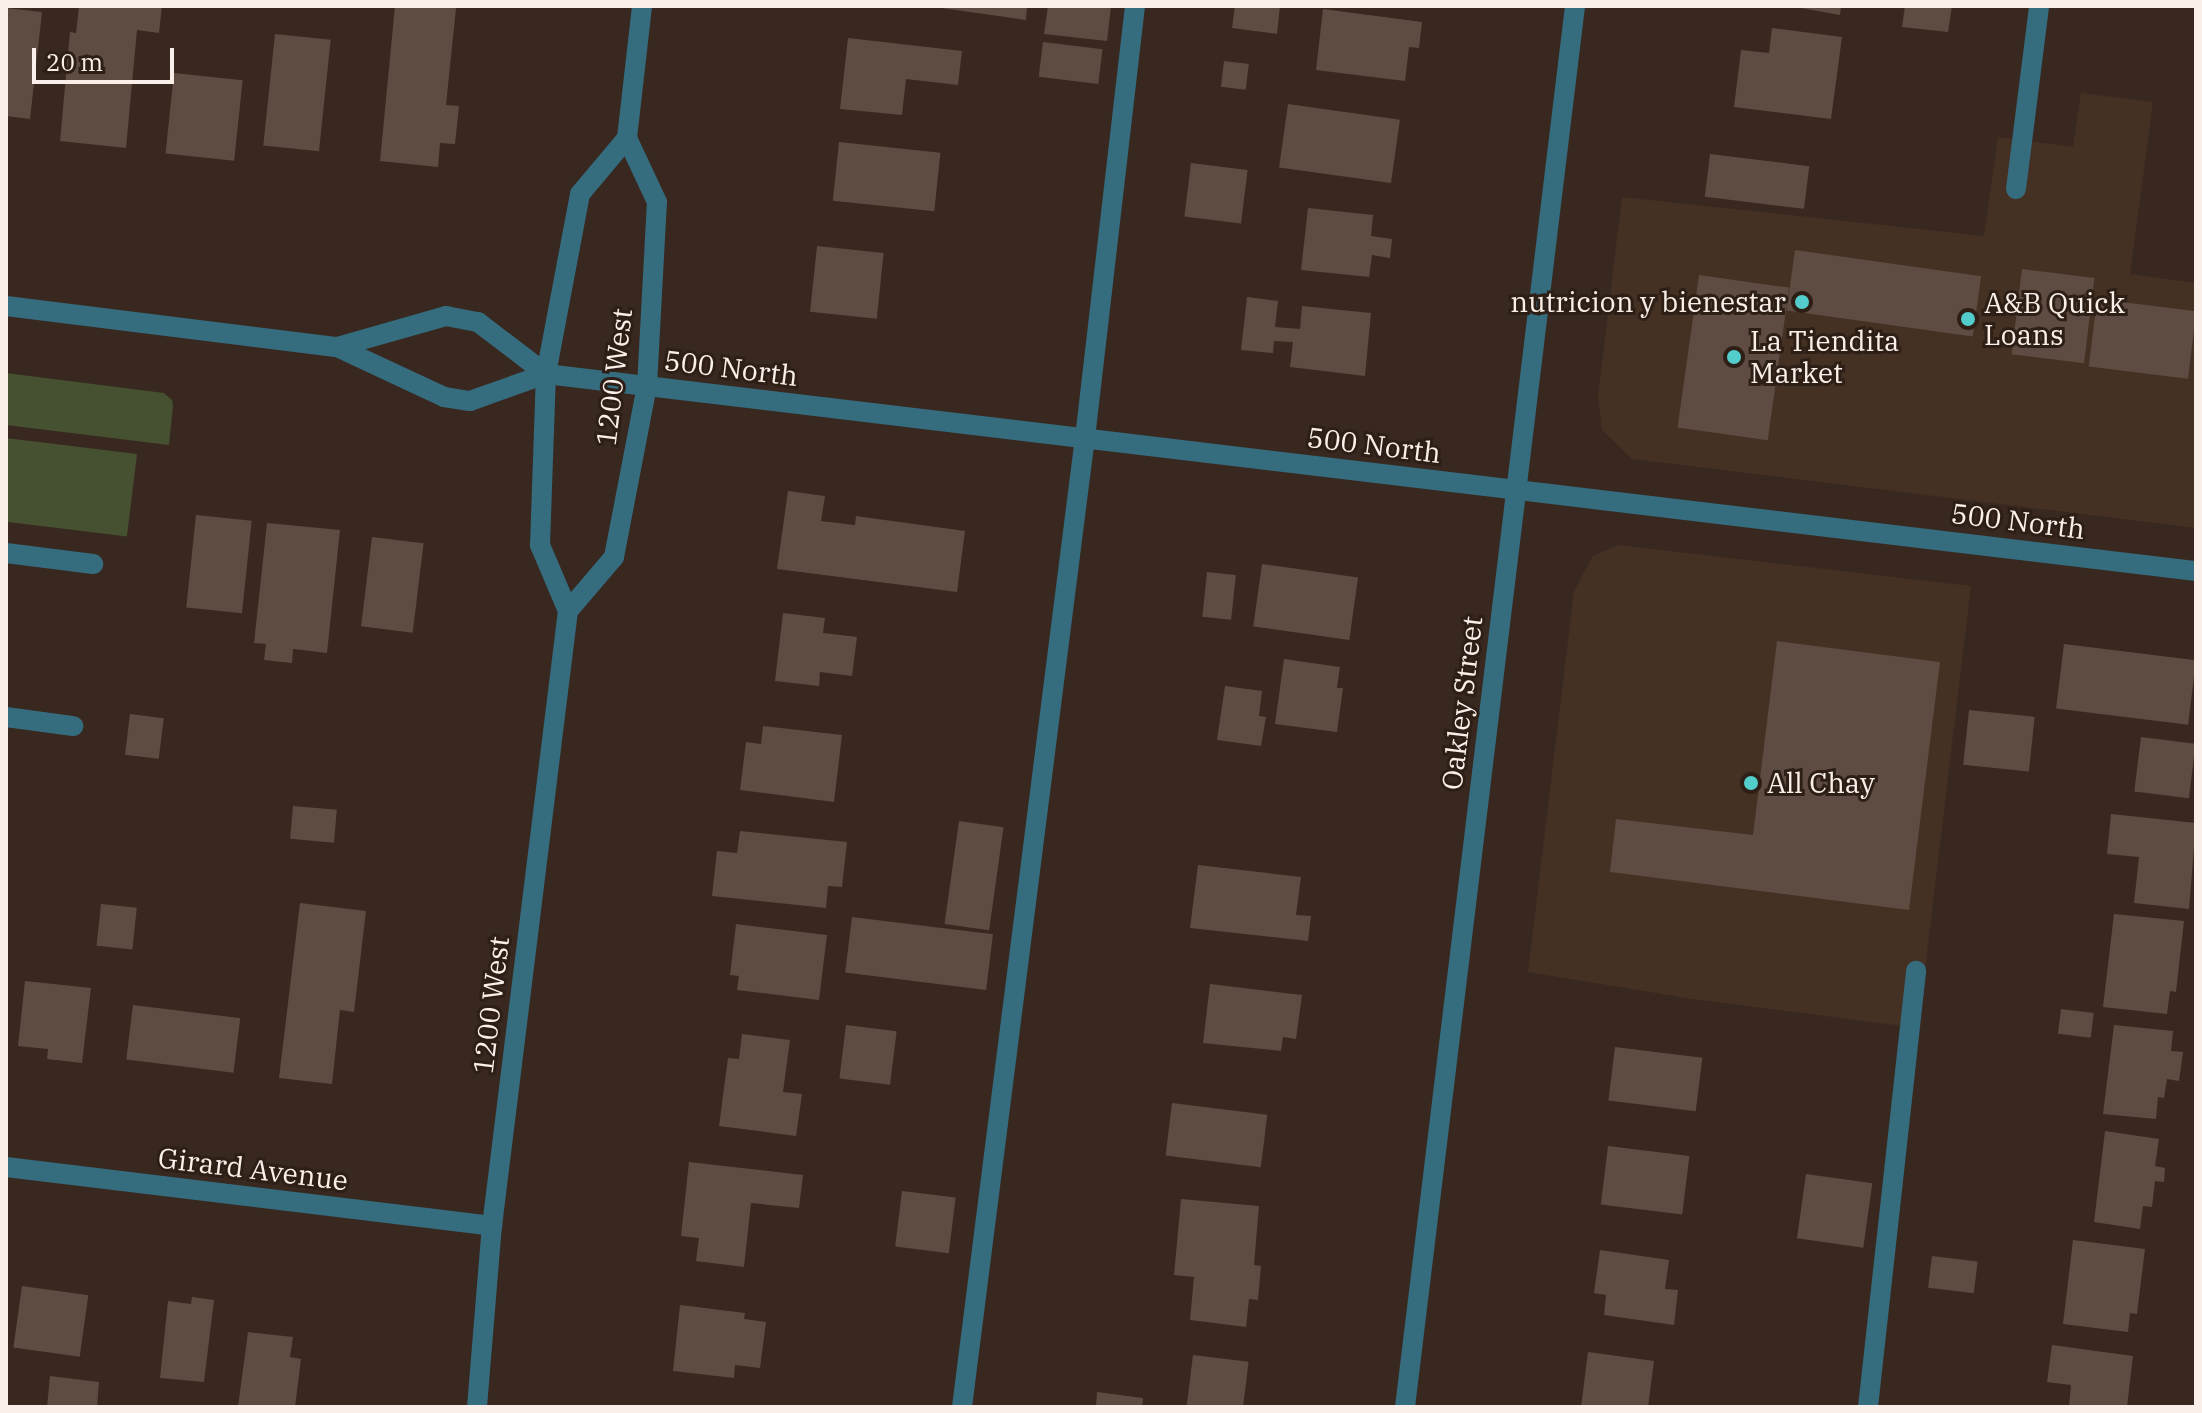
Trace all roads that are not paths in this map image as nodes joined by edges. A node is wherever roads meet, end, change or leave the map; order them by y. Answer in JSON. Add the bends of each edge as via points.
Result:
{"nodes":[{"id":1,"x":642,"y":6,"type":"edge"},
{"id":2,"x":1135,"y":6,"type":"edge"},
{"id":3,"x":1575,"y":6,"type":"edge"},
{"id":4,"x":2039,"y":6,"type":"edge"},
{"id":5,"x":627,"y":138,"type":"junction"},
{"id":6,"x":2016,"y":189,"type":"dead end"},
{"id":7,"x":6,"y":306,"type":"edge"},
{"id":8,"x":337,"y":347,"type":"junction"},
{"id":9,"x":546,"y":374,"type":"junction"},
{"id":10,"x":647,"y":386,"type":"junction"},
{"id":11,"x":1085,"y":438,"type":"junction"},
{"id":12,"x":1517,"y":489,"type":"junction"},
{"id":13,"x":6,"y":553,"type":"edge"},
{"id":14,"x":93,"y":564,"type":"dead end"},
{"id":15,"x":2196,"y":571,"type":"edge"},
{"id":16,"x":568,"y":611,"type":"junction"},
{"id":17,"x":6,"y":717,"type":"edge"},
{"id":18,"x":73,"y":726,"type":"dead end"},
{"id":19,"x":1916,"y":971,"type":"dead end"},
{"id":20,"x":6,"y":1167,"type":"edge"},
{"id":21,"x":492,"y":1226,"type":"junction"},
{"id":22,"x":477,"y":1407,"type":"edge"},
{"id":23,"x":962,"y":1407,"type":"edge"},
{"id":24,"x":1405,"y":1407,"type":"edge"},
{"id":25,"x":1868,"y":1407,"type":"edge"}],
"edges":[{"from":1,"to":5,"type":"street"},
{"from":2,"to":11,"type":"street"},
{"from":3,"to":12,"type":"street","name":"Oakley Street"},
{"from":4,"to":6,"type":"street"},
{"from":5,"to":9,"type":"street","via":[[580,194]]},
{"from":5,"to":10,"type":"street","name":"1200 West","via":[[657,202]]},
{"from":7,"to":8,"type":"street","name":"500 North"},
{"from":8,"to":9,"type":"street","name":"500 North","via":[[444,397],[470,401]]},
{"from":8,"to":9,"type":"street","name":"500 North","via":[[446,316],[478,322]]},
{"from":9,"to":10,"type":"street","name":"500 North"},
{"from":9,"to":16,"type":"street","via":[[540,545]]},
{"from":10,"to":11,"type":"street","name":"500 North"},
{"from":10,"to":16,"type":"street","name":"1200 West","via":[[614,557]]},
{"from":11,"to":12,"type":"street","name":"500 North"},
{"from":11,"to":23,"type":"street"},
{"from":12,"to":15,"type":"street","name":"500 North"},
{"from":12,"to":24,"type":"street","name":"Oakley Street"},
{"from":13,"to":14,"type":"street"},
{"from":16,"to":21,"type":"street","name":"1200 West"},
{"from":17,"to":18,"type":"street"},
{"from":19,"to":25,"type":"street"},
{"from":20,"to":21,"type":"street","name":"Girard Avenue"},
{"from":21,"to":22,"type":"street","name":"1200 West"}]}
